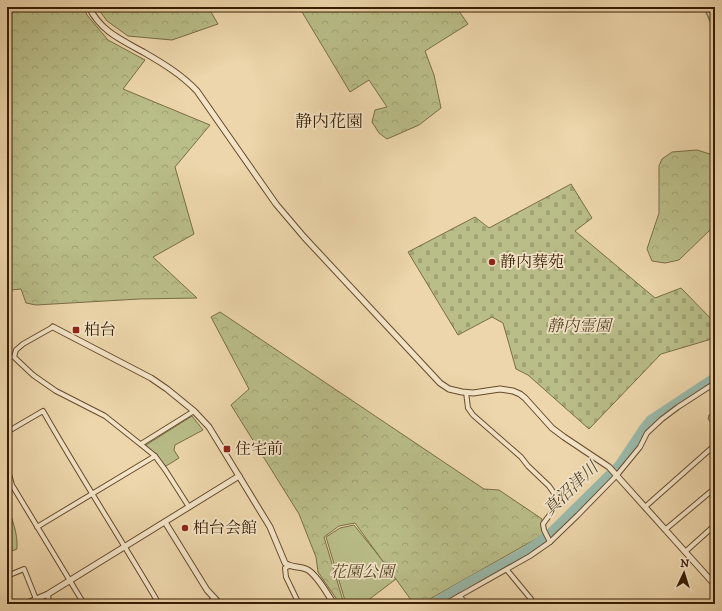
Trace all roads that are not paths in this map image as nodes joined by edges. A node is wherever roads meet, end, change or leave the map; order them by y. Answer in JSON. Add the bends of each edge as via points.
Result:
{"nodes":[{"id":1,"x":89,"y":7,"type":"edge"},
{"id":2,"x":711,"y":7,"type":"edge"},
{"id":3,"x":715,"y":16,"type":"edge"},
{"id":4,"x":53,"y":327,"type":"joint"},
{"id":5,"x":715,"y":383,"type":"edge"},
{"id":6,"x":466,"y":392,"type":"junction"},
{"id":7,"x":194,"y":411,"type":"junction"},
{"id":8,"x":7,"y":432,"type":"edge"},
{"id":9,"x":140,"y":444,"type":"junction"},
{"id":10,"x":715,"y":444,"type":"edge"},
{"id":11,"x":155,"y":456,"type":"junction"},
{"id":12,"x":7,"y":467,"type":"edge"},
{"id":13,"x":616,"y":474,"type":"junction"},
{"id":14,"x":239,"y":476,"type":"junction"},
{"id":15,"x":715,"y":488,"type":"edge"},
{"id":16,"x":92,"y":494,"type":"junction"},
{"id":17,"x":189,"y":507,"type":"junction"},
{"id":18,"x":645,"y":507,"type":"junction"},
{"id":19,"x":165,"y":522,"type":"junction"},
{"id":20,"x":715,"y":525,"type":"edge"},
{"id":21,"x":37,"y":526,"type":"junction"},
{"id":22,"x":666,"y":530,"type":"junction"},
{"id":23,"x":549,"y":540,"type":"junction"},
{"id":24,"x":125,"y":546,"type":"junction"},
{"id":25,"x":685,"y":552,"type":"junction"},
{"id":26,"x":289,"y":566,"type":"junction"},
{"id":27,"x":507,"y":570,"type":"junction"},
{"id":28,"x":7,"y":576,"type":"edge"},
{"id":29,"x":69,"y":581,"type":"junction"},
{"id":30,"x":715,"y":585,"type":"edge"},
{"id":31,"x":48,"y":594,"type":"junction"},
{"id":32,"x":459,"y":596,"type":"junction"},
{"id":33,"x":36,"y":599,"type":"junction"},
{"id":34,"x":214,"y":599,"type":"junction"},
{"id":35,"x":531,"y":599,"type":"dead end"},
{"id":36,"x":25,"y":604,"type":"edge"},
{"id":37,"x":49,"y":604,"type":"edge"},
{"id":38,"x":84,"y":604,"type":"edge"},
{"id":39,"x":159,"y":604,"type":"edge"},
{"id":40,"x":206,"y":604,"type":"edge"},
{"id":41,"x":220,"y":604,"type":"edge"},
{"id":42,"x":299,"y":604,"type":"edge"},
{"id":43,"x":334,"y":604,"type":"edge"},
{"id":44,"x":445,"y":604,"type":"edge"},
{"id":45,"x":467,"y":604,"type":"edge"}],
"edges":[{"from":1,"to":6,"type":"street","via":[[99,23],[108,31],[177,72],[198,91],[276,204],[304,237],[440,383],[449,389]]},
{"from":2,"to":3,"type":"street"},
{"from":4,"to":7,"type":"street","via":[[151,378]]},
{"from":4,"to":9,"type":"street","via":[[23,344],[16,350],[14,357],[33,375],[56,391],[105,416]]},
{"from":5,"to":13,"type":"street","via":[[652,428],[640,447]]},
{"from":6,"to":13,"type":"street","via":[[500,389],[520,394],[552,428]]},
{"from":6,"to":23,"type":"street","via":[[468,408],[473,415],[521,457],[556,496],[554,509],[543,524]]},
{"from":7,"to":9,"type":"street"},
{"from":7,"to":14,"type":"street","via":[[209,427]]},
{"from":8,"to":16,"type":"street","via":[[43,412]]},
{"from":9,"to":11,"type":"street"},
{"from":10,"to":18,"type":"street"},
{"from":11,"to":16,"type":"street"},
{"from":11,"to":17,"type":"street"},
{"from":12,"to":21,"type":"street","via":[[12,485]]},
{"from":13,"to":18,"type":"street"},
{"from":13,"to":23,"type":"street","via":[[578,515]]},
{"from":14,"to":17,"type":"street"},
{"from":14,"to":26,"type":"street","via":[[270,527],[285,563]]},
{"from":15,"to":22,"type":"street"},
{"from":16,"to":21,"type":"street"},
{"from":16,"to":24,"type":"street"},
{"from":17,"to":19,"type":"street"},
{"from":18,"to":22,"type":"street"},
{"from":19,"to":24,"type":"street"},
{"from":19,"to":34,"type":"street"},
{"from":20,"to":25,"type":"street"},
{"from":21,"to":29,"type":"street"},
{"from":22,"to":25,"type":"street"},
{"from":23,"to":27,"type":"street"},
{"from":24,"to":29,"type":"street"},
{"from":24,"to":39,"type":"street"},
{"from":25,"to":30,"type":"street"},
{"from":26,"to":42,"type":"street","via":[[285,568],[286,577]]},
{"from":26,"to":43,"type":"street","via":[[308,570]]},
{"from":27,"to":32,"type":"street"},
{"from":27,"to":35,"type":"street"},
{"from":28,"to":33,"type":"street","via":[[24,569]]},
{"from":29,"to":31,"type":"street"},
{"from":29,"to":38,"type":"street"},
{"from":31,"to":33,"type":"street"},
{"from":31,"to":37,"type":"street"},
{"from":32,"to":44,"type":"street"},
{"from":32,"to":45,"type":"street"},
{"from":33,"to":36,"type":"street"},
{"from":34,"to":40,"type":"street"},
{"from":34,"to":41,"type":"street"}]}
